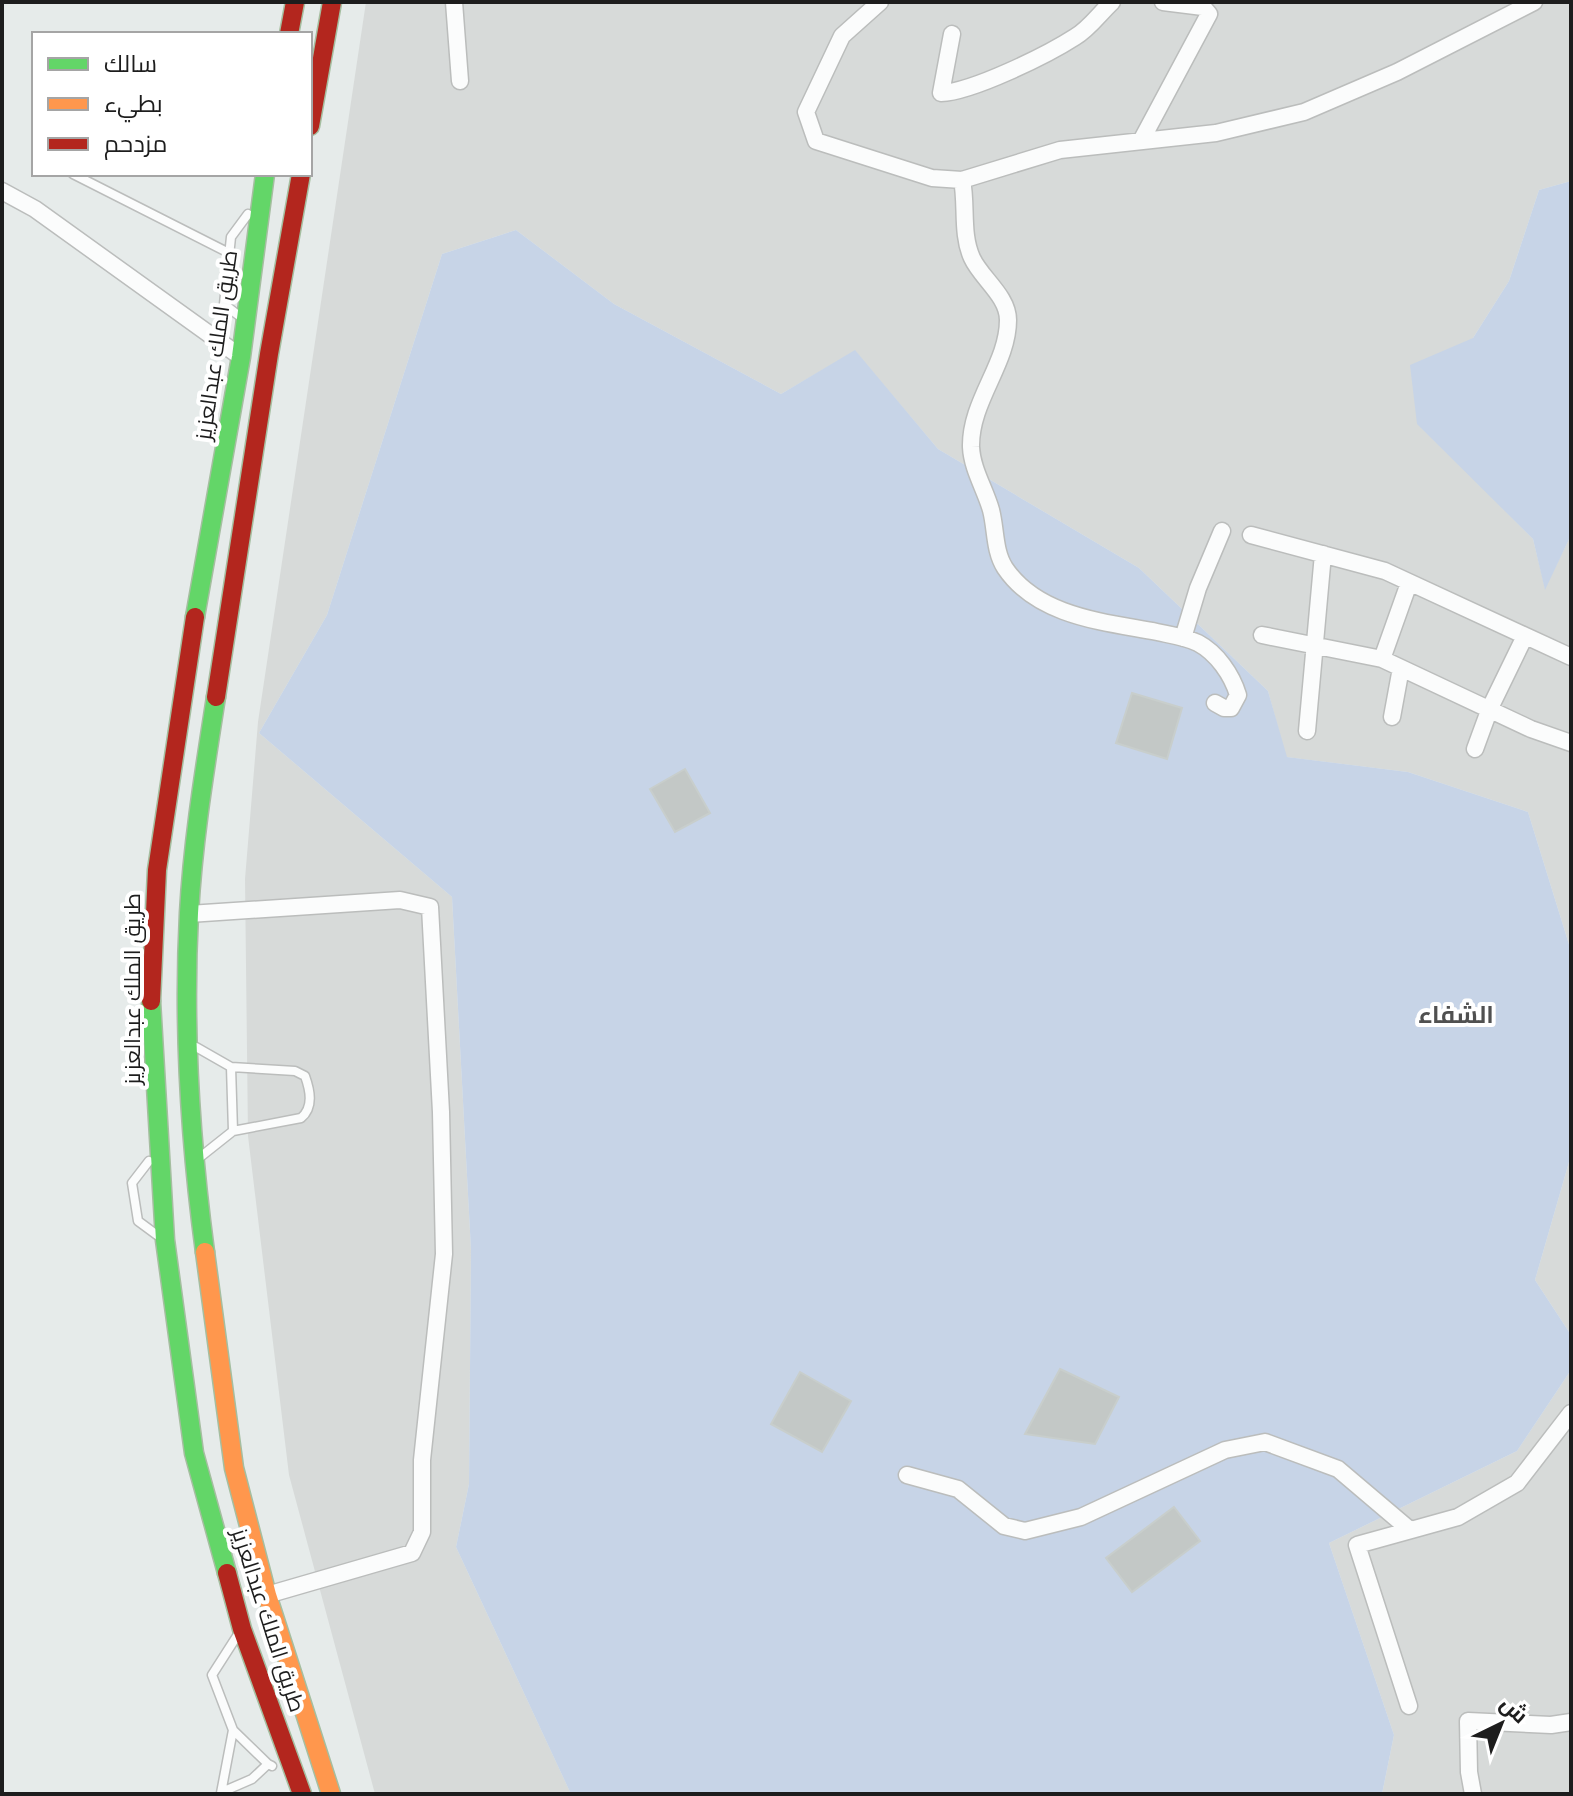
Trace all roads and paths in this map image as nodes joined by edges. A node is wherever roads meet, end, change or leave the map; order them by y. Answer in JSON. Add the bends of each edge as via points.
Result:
{"nodes":[{"id":1,"x":295,"y":2,"type":"edge"},
{"id":2,"x":332,"y":2,"type":"edge"},
{"id":3,"x":454,"y":2,"type":"edge"},
{"id":4,"x":880,"y":2,"type":"edge"},
{"id":5,"x":1112,"y":2,"type":"edge"},
{"id":6,"x":1163,"y":2,"type":"edge"},
{"id":7,"x":1534,"y":2,"type":"edge"},
{"id":8,"x":289,"y":32,"type":"edge"},
{"id":9,"x":952,"y":34,"type":"dead end"},
{"id":10,"x":460,"y":81,"type":"dead end"},
{"id":11,"x":312,"y":115,"type":"edge"},
{"id":12,"x":1141,"y":141,"type":"junction"},
{"id":13,"x":77,"y":176,"type":"edge"},
{"id":14,"x":265,"y":176,"type":"edge"},
{"id":15,"x":301,"y":176,"type":"edge"},
{"id":16,"x":962,"y":180,"type":"junction"},
{"id":17,"x":2,"y":191,"type":"edge"},
{"id":18,"x":261,"y":197,"type":"junction"},
{"id":19,"x":229,"y":253,"type":"junction"},
{"id":20,"x":245,"y":320,"type":"junction"},
{"id":21,"x":241,"y":357,"type":"junction"},
{"id":22,"x":1222,"y":531,"type":"dead end"},
{"id":23,"x":1251,"y":535,"type":"dead end"},
{"id":24,"x":1323,"y":554,"type":"junction"},
{"id":25,"x":1409,"y":583,"type":"junction"},
{"id":26,"x":1262,"y":635,"type":"dead end"},
{"id":27,"x":1525,"y":636,"type":"junction"},
{"id":28,"x":1183,"y":638,"type":"junction"},
{"id":29,"x":1315,"y":644,"type":"junction"},
{"id":30,"x":1571,"y":657,"type":"edge"},
{"id":31,"x":1382,"y":659,"type":"junction"},
{"id":32,"x":1401,"y":668,"type":"junction"},
{"id":33,"x":1215,"y":703,"type":"dead end"},
{"id":34,"x":1490,"y":708,"type":"junction"},
{"id":35,"x":1392,"y":717,"type":"dead end"},
{"id":36,"x":1307,"y":731,"type":"dead end"},
{"id":37,"x":1571,"y":743,"type":"edge"},
{"id":38,"x":1475,"y":749,"type":"dead end"},
{"id":39,"x":189,"y":914,"type":"junction"},
{"id":40,"x":188,"y":1043,"type":"junction"},
{"id":41,"x":231,"y":1067,"type":"junction"},
{"id":42,"x":233,"y":1131,"type":"junction"},
{"id":43,"x":158,"y":1151,"type":"junction"},
{"id":44,"x":193,"y":1163,"type":"junction"},
{"id":45,"x":165,"y":1240,"type":"junction"},
{"id":46,"x":1571,"y":1413,"type":"edge"},
{"id":47,"x":907,"y":1475,"type":"dead end"},
{"id":48,"x":1410,"y":1530,"type":"junction"},
{"id":49,"x":267,"y":1595,"type":"junction"},
{"id":50,"x":242,"y":1629,"type":"junction"},
{"id":51,"x":1409,"y":1706,"type":"dead end"},
{"id":52,"x":1571,"y":1722,"type":"edge"},
{"id":53,"x":233,"y":1730,"type":"junction"},
{"id":54,"x":268,"y":1764,"type":"junction"},
{"id":55,"x":296,"y":1774,"type":"junction"},
{"id":56,"x":221,"y":1793,"type":"edge"},
{"id":57,"x":302,"y":1794,"type":"edge"},
{"id":58,"x":331,"y":1794,"type":"edge"},
{"id":59,"x":1473,"y":1794,"type":"edge"}],
"edges":[{"from":1,"to":8,"type":"highway"},
{"from":2,"to":11,"type":"highway"},
{"from":3,"to":10,"type":"street"},
{"from":4,"to":16,"type":"street","via":[[842,36],[806,112],[816,141],[932,178]]},
{"from":5,"to":9,"type":"street","via":[[1078,36],[958,93],[941,93]]},
{"from":6,"to":12,"type":"street","via":[[1203,7],[1209,14]]},
{"from":7,"to":12,"type":"street","via":[[1397,72],[1304,112],[1216,133]]},
{"from":12,"to":16,"type":"street","via":[[1060,150]]},
{"from":13,"to":19,"type":"lane"},
{"from":14,"to":18,"type":"highway","name":"طريق الملك عبدالعزيز"},
{"from":15,"to":39,"type":"highway","name":"طريق الملك عبدالعزيز","via":[[199,804]]},
{"from":16,"to":28,"type":"street","via":[[971,256],[1002,300],[1008,320],[971,443],[998,555],[1014,579],[1042,602],[1079,616]]},
{"from":17,"to":21,"type":"street","via":[[35,209]]},
{"from":18,"to":19,"type":"lane","via":[[231,237]]},
{"from":18,"to":20,"type":"highway","name":"طريق الملك عبدالعزيز"},
{"from":19,"to":20,"type":"lane","via":[[224,304]]},
{"from":20,"to":21,"type":"highway","name":"طريق الملك عبدالعزيز"},
{"from":21,"to":43,"type":"highway","name":"طريق الملك عبدالعزيز","via":[[183,683],[157,870],[151,1001]]},
{"from":22,"to":28,"type":"street"},
{"from":23,"to":24,"type":"street"},
{"from":24,"to":25,"type":"street"},
{"from":24,"to":29,"type":"street"},
{"from":25,"to":27,"type":"street"},
{"from":25,"to":31,"type":"street"},
{"from":26,"to":29,"type":"street"},
{"from":27,"to":30,"type":"street"},
{"from":27,"to":34,"type":"street"},
{"from":28,"to":33,"type":"street","via":[[1213,654],[1235,686],[1238,695],[1231,708]]},
{"from":29,"to":31,"type":"street"},
{"from":29,"to":36,"type":"street"},
{"from":31,"to":32,"type":"street"},
{"from":32,"to":34,"type":"street"},
{"from":32,"to":35,"type":"street"},
{"from":34,"to":37,"type":"street"},
{"from":34,"to":38,"type":"street"},
{"from":39,"to":40,"type":"highway","name":"طريق الملك عبدالعزيز"},
{"from":39,"to":49,"type":"street","via":[[400,900],[430,907],[444,1254],[422,1460],[422,1532],[412,1553]]},
{"from":40,"to":41,"type":"lane"},
{"from":40,"to":44,"type":"highway","name":"طريق الملك عبدالعزيز"},
{"from":41,"to":42,"type":"lane"},
{"from":41,"to":42,"type":"lane","via":[[295,1071],[305,1076],[310,1103],[301,1118]]},
{"from":42,"to":44,"type":"lane"},
{"from":43,"to":45,"type":"highway","name":"طريق الملك عبدالعزيز"},
{"from":43,"to":45,"type":"lane","via":[[132,1183],[138,1221]]},
{"from":44,"to":49,"type":"highway","name":"طريق الملك عبدالعزيز","via":[[234,1468]]},
{"from":45,"to":50,"type":"highway","name":"طريق الملك عبدالعزيز","via":[[194,1453]]},
{"from":46,"to":48,"type":"street","via":[[1517,1483],[1458,1517]]},
{"from":47,"to":48,"type":"street","via":[[958,1489],[1004,1526],[1025,1531],[1081,1517],[1225,1450],[1265,1442],[1338,1469]]},
{"from":48,"to":51,"type":"street","via":[[1357,1545]]},
{"from":49,"to":58,"type":"highway","name":"طريق الملك عبدالعزيز"},
{"from":50,"to":53,"type":"lane","via":[[212,1675]]},
{"from":50,"to":55,"type":"highway","name":"طريق الملك عبدالعزيز"},
{"from":52,"to":59,"type":"street","via":[[1468,1721]]},
{"from":53,"to":54,"type":"lane"},
{"from":53,"to":56,"type":"lane"},
{"from":54,"to":55,"type":"lane"},
{"from":54,"to":56,"type":"lane","via":[[252,1779]]},
{"from":55,"to":57,"type":"highway","name":"طريق الملك عبدالعزيز"}]}
